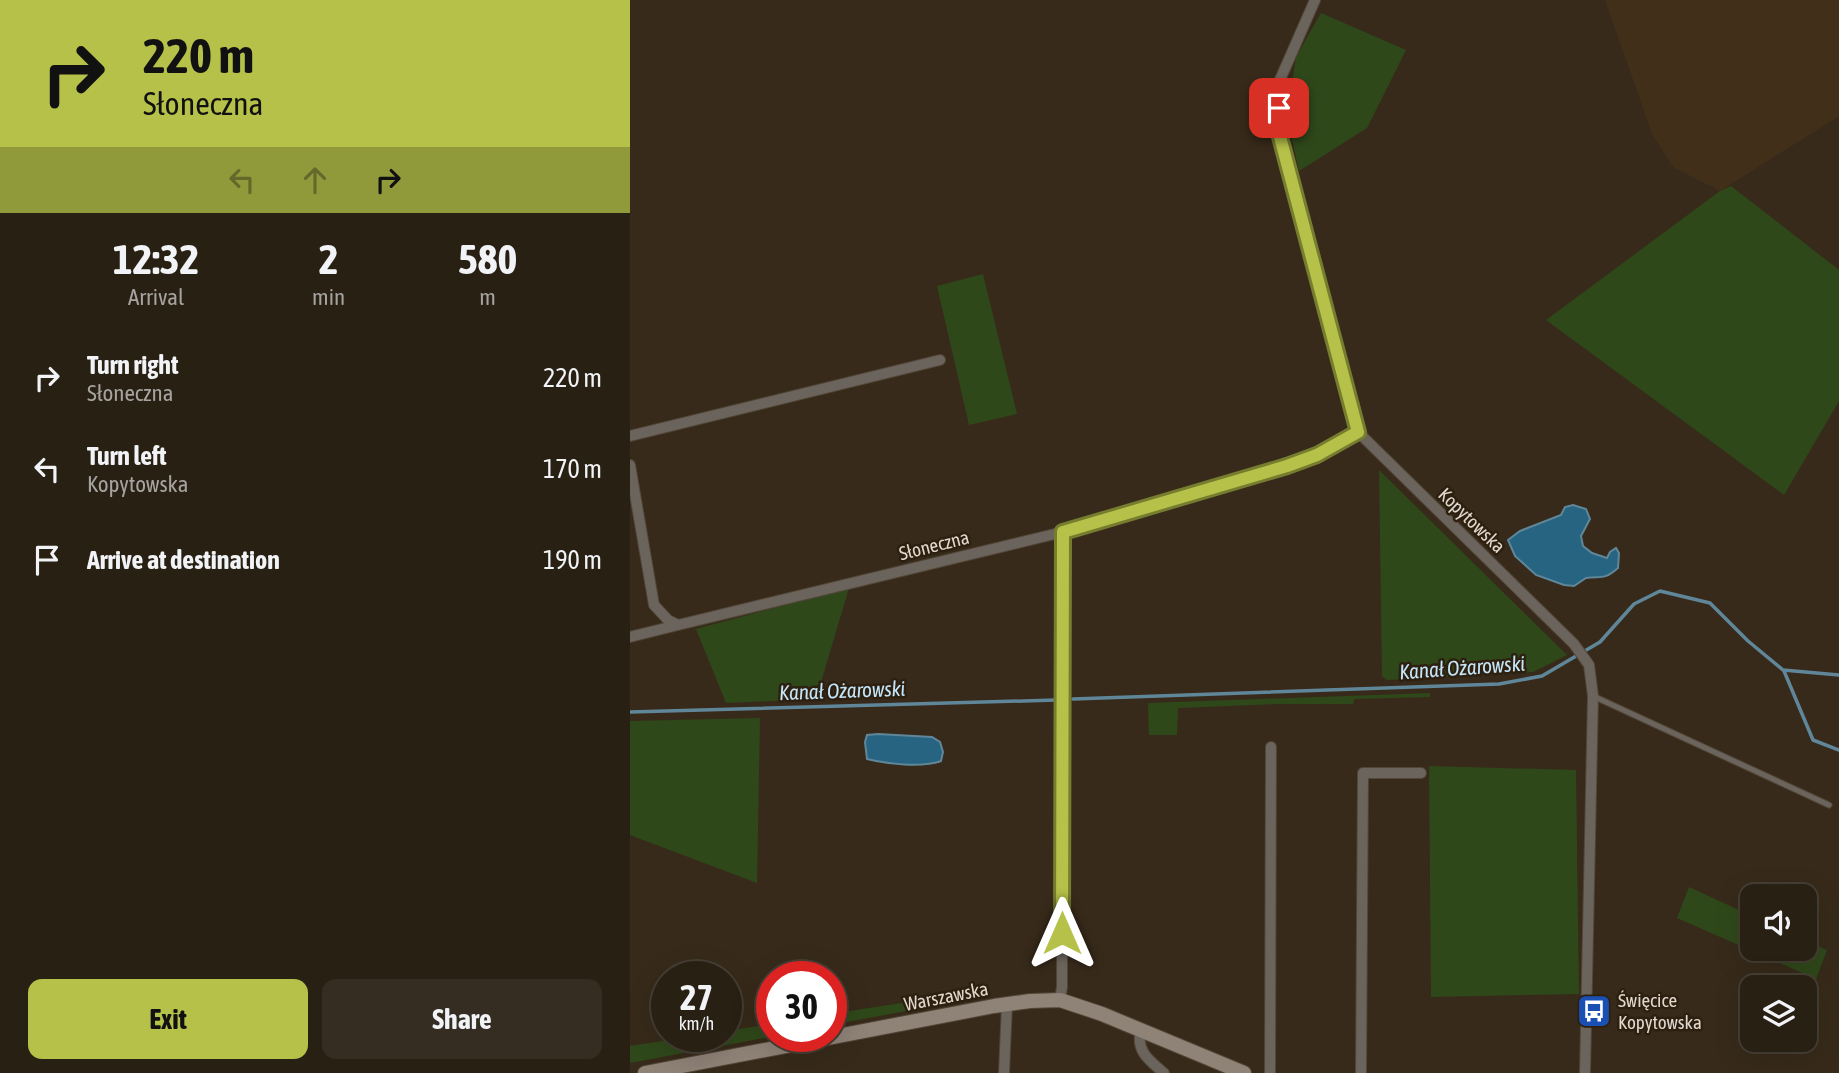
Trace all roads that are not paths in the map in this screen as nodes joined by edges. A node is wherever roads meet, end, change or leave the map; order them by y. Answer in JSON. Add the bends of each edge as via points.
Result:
{"nodes":[{"id":1,"x":1315,"y":0,"type":"edge"},
{"id":2,"x":940,"y":360,"type":"dead end"},
{"id":3,"x":1358,"y":432,"type":"junction"},
{"id":4,"x":630,"y":436,"type":"edge"},
{"id":5,"x":630,"y":466,"type":"edge"},
{"id":6,"x":1063,"y":532,"type":"junction"},
{"id":7,"x":678,"y":625,"type":"junction"},
{"id":8,"x":630,"y":637,"type":"edge"},
{"id":9,"x":1593,"y":696,"type":"junction"},
{"id":10,"x":1271,"y":747,"type":"dead end"},
{"id":11,"x":1421,"y":773,"type":"dead end"},
{"id":12,"x":1829,"y":805,"type":"dead end"},
{"id":13,"x":1060,"y":1000,"type":"junction"},
{"id":14,"x":1007,"y":1004,"type":"junction"},
{"id":15,"x":1141,"y":1030,"type":"junction"},
{"id":16,"x":645,"y":1073,"type":"edge"},
{"id":17,"x":1004,"y":1073,"type":"edge"},
{"id":18,"x":1164,"y":1073,"type":"edge"},
{"id":19,"x":1244,"y":1073,"type":"edge"},
{"id":20,"x":1270,"y":1073,"type":"edge"},
{"id":21,"x":1362,"y":1073,"type":"edge"},
{"id":22,"x":1585,"y":1073,"type":"edge"}],
"edges":[{"from":1,"to":3,"type":"street","via":[[1279,82],[1279,133]]},
{"from":2,"to":4,"type":"street"},
{"from":3,"to":6,"type":"street","name":"Słoneczna","via":[[1287,466]]},
{"from":3,"to":9,"type":"street","name":"Kopytowska","via":[[1580,654],[1588,665]]},
{"from":5,"to":7,"type":"street","via":[[654,605]]},
{"from":6,"to":7,"type":"street","name":"Słoneczna"},
{"from":6,"to":13,"type":"street"},
{"from":7,"to":8,"type":"street","name":"Słoneczna"},
{"from":9,"to":12,"type":"lane"},
{"from":9,"to":22,"type":"street","name":"Kopytowska"},
{"from":10,"to":20,"type":"street"},
{"from":11,"to":21,"type":"street","via":[[1363,773]]},
{"from":13,"to":14,"type":"main road","name":"Warszawska"},
{"from":13,"to":15,"type":"main road","name":"Warszawska"},
{"from":14,"to":16,"type":"main road","name":"Warszawska"},
{"from":14,"to":17,"type":"street"},
{"from":15,"to":18,"type":"street","via":[[1141,1050]]},
{"from":15,"to":19,"type":"main road","name":"Warszawska"}]}
